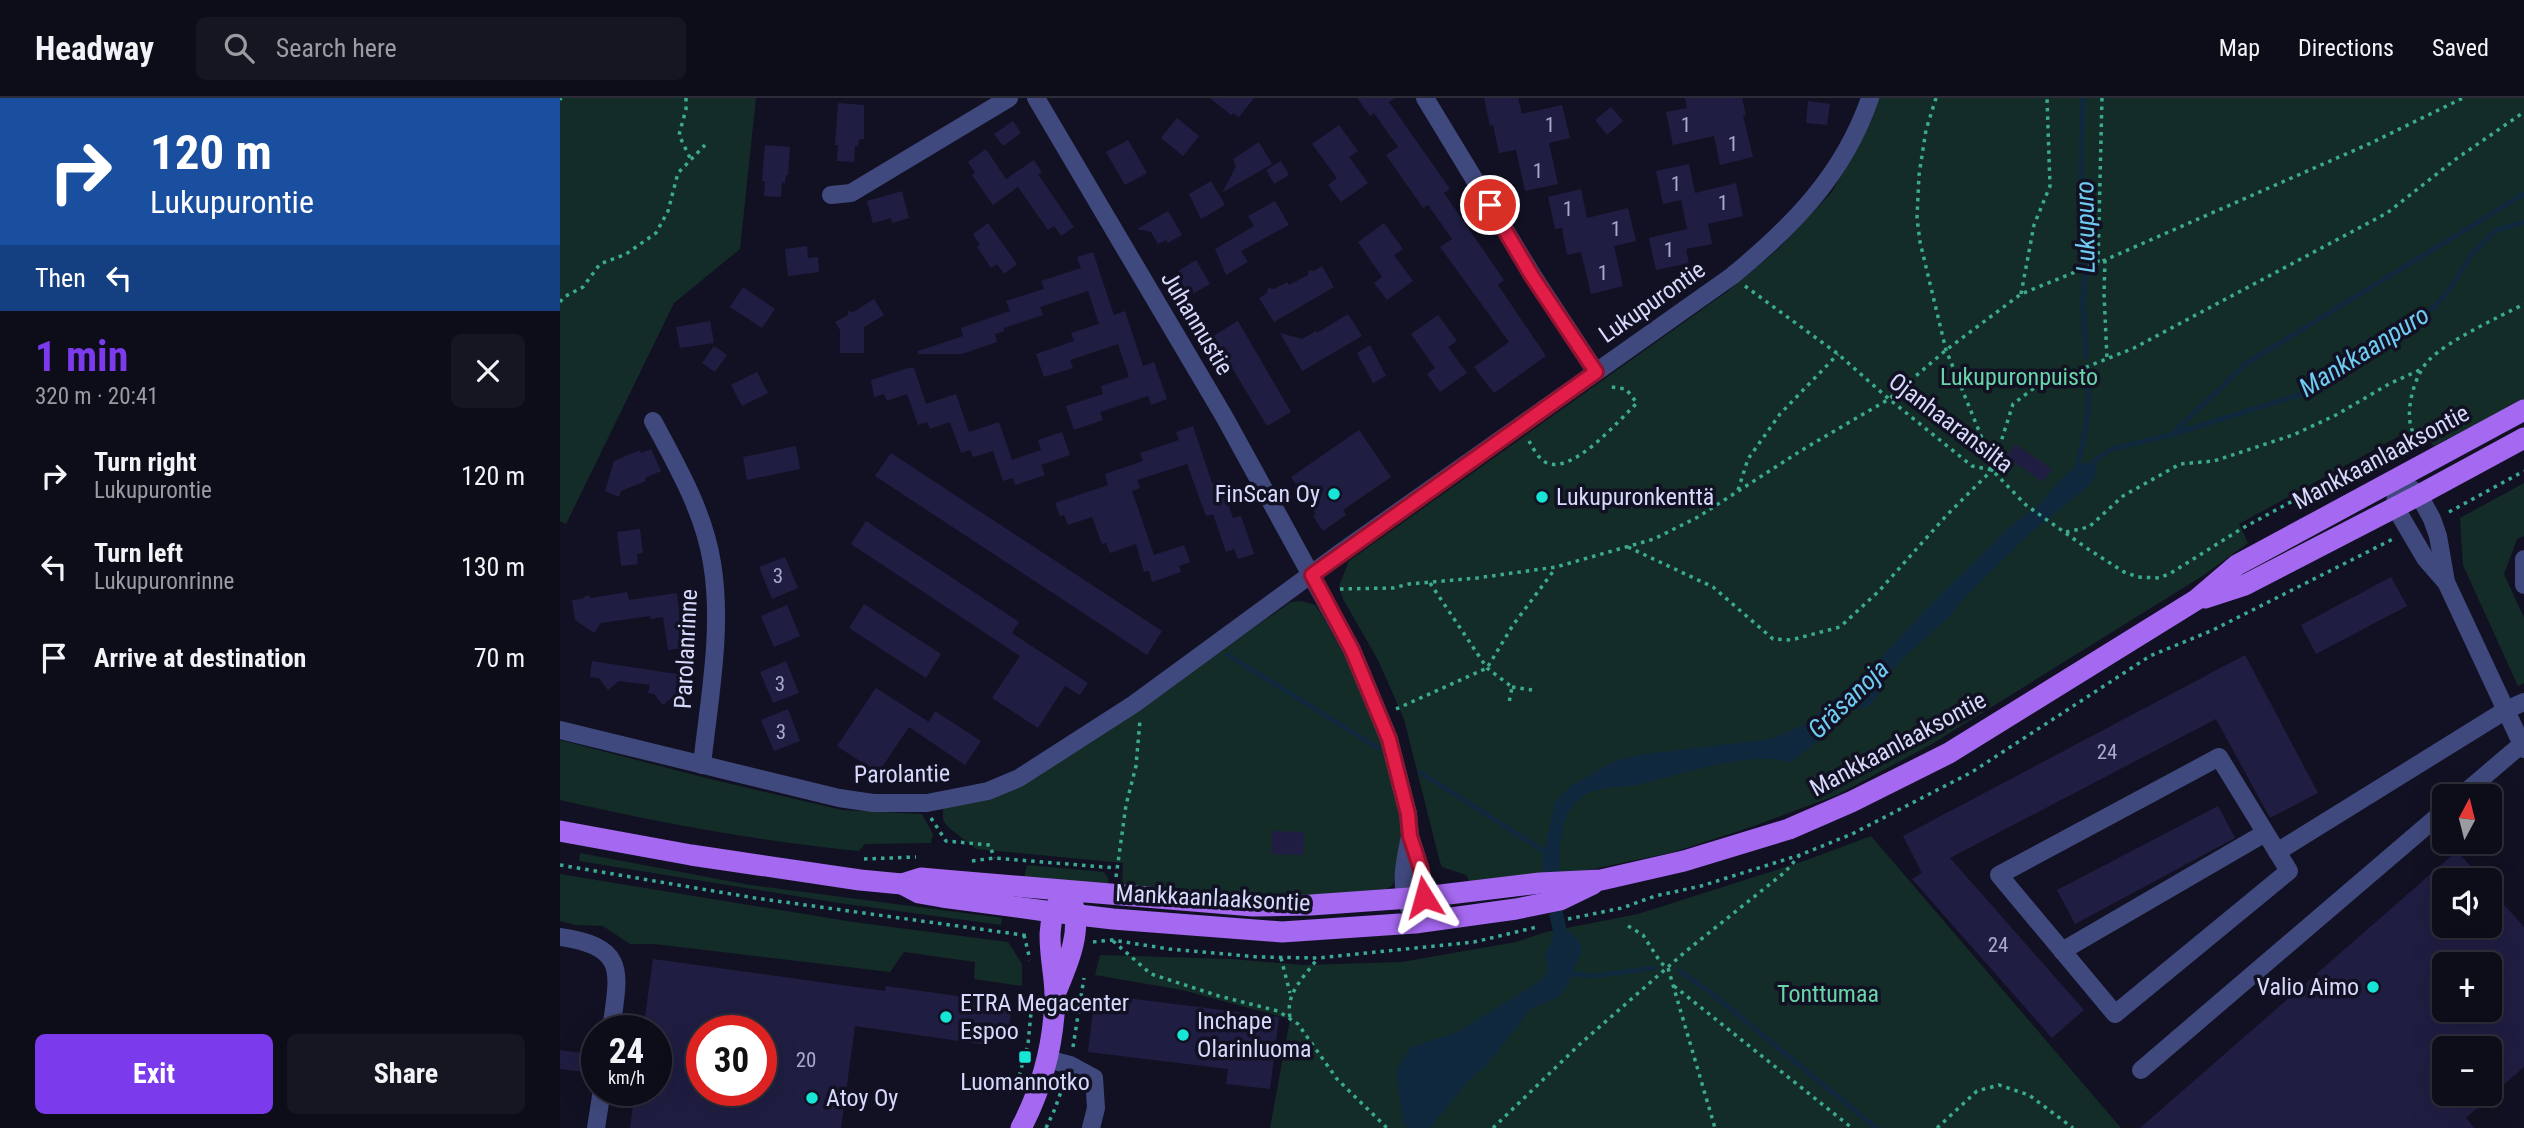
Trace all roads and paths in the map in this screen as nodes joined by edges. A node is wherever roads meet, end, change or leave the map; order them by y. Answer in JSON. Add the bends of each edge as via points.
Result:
{"nodes":[{"id":1,"x":685,"y":98,"type":"edge"},
{"id":2,"x":1009,"y":98,"type":"edge"},
{"id":3,"x":1036,"y":98,"type":"edge"},
{"id":4,"x":1425,"y":98,"type":"edge"},
{"id":5,"x":1870,"y":98,"type":"edge"},
{"id":6,"x":1936,"y":98,"type":"edge"},
{"id":7,"x":2047,"y":98,"type":"edge"},
{"id":8,"x":2102,"y":98,"type":"edge"},
{"id":9,"x":2463,"y":98,"type":"edge"},
{"id":10,"x":2524,"y":112,"type":"edge"},
{"id":11,"x":705,"y":145,"type":"dead end"},
{"id":12,"x":691,"y":160,"type":"junction"},
{"id":13,"x":831,"y":195,"type":"dead end"},
{"id":14,"x":2105,"y":260,"type":"junction"},
{"id":15,"x":2098,"y":263,"type":"junction"},
{"id":16,"x":1732,"y":276,"type":"junction"},
{"id":17,"x":2021,"y":294,"type":"junction"},
{"id":18,"x":560,"y":302,"type":"edge"},
{"id":19,"x":2524,"y":304,"type":"edge"},
{"id":20,"x":1946,"y":350,"type":"junction"},
{"id":21,"x":1838,"y":354,"type":"junction"},
{"id":22,"x":2107,"y":358,"type":"junction"},
{"id":23,"x":2424,"y":368,"type":"junction"},
{"id":24,"x":1598,"y":371,"type":"junction"},
{"id":25,"x":1889,"y":399,"type":"junction"},
{"id":26,"x":2524,"y":410,"type":"edge"},
{"id":27,"x":653,"y":421,"type":"dead end"},
{"id":28,"x":1520,"y":427,"type":"junction"},
{"id":29,"x":2524,"y":438,"type":"edge"},
{"id":30,"x":1992,"y":470,"type":"junction"},
{"id":31,"x":2524,"y":471,"type":"edge"},
{"id":32,"x":2398,"y":478,"type":"junction"},
{"id":33,"x":1737,"y":492,"type":"junction"},
{"id":34,"x":2419,"y":495,"type":"junction"},
{"id":35,"x":2395,"y":507,"type":"junction"},
{"id":36,"x":2448,"y":512,"type":"dead end"},
{"id":37,"x":2066,"y":532,"type":"junction"},
{"id":38,"x":2399,"y":536,"type":"dead end"},
{"id":39,"x":1628,"y":547,"type":"junction"},
{"id":40,"x":2524,"y":559,"type":"edge"},
{"id":41,"x":1556,"y":567,"type":"junction"},
{"id":42,"x":1312,"y":575,"type":"junction"},
{"id":43,"x":2446,"y":582,"type":"junction"},
{"id":44,"x":1430,"y":583,"type":"junction"},
{"id":45,"x":2524,"y":585,"type":"edge"},
{"id":46,"x":1334,"y":590,"type":"dead end"},
{"id":47,"x":2196,"y":600,"type":"junction"},
{"id":48,"x":1487,"y":668,"type":"junction"},
{"id":49,"x":1512,"y":687,"type":"junction"},
{"id":50,"x":1532,"y":690,"type":"dead end"},
{"id":51,"x":2524,"y":702,"type":"edge"},
{"id":52,"x":1509,"y":703,"type":"dead end"},
{"id":53,"x":1134,"y":704,"type":"junction"},
{"id":54,"x":1395,"y":710,"type":"dead end"},
{"id":55,"x":2505,"y":710,"type":"junction"},
{"id":56,"x":560,"y":730,"type":"edge"},
{"id":57,"x":2523,"y":747,"type":"edge"},
{"id":58,"x":702,"y":765,"type":"junction"},
{"id":59,"x":2476,"y":784,"type":"edge"},
{"id":60,"x":931,"y":819,"type":"dead end"},
{"id":61,"x":2432,"y":821,"type":"edge"},
{"id":62,"x":560,"y":831,"type":"edge"},
{"id":63,"x":2265,"y":833,"type":"junction"},
{"id":64,"x":2277,"y":852,"type":"junction"},
{"id":65,"x":919,"y":858,"type":"dead end"},
{"id":66,"x":994,"y":858,"type":"junction"},
{"id":67,"x":863,"y":859,"type":"dead end"},
{"id":68,"x":964,"y":862,"type":"dead end"},
{"id":69,"x":560,"y":865,"type":"edge"},
{"id":70,"x":1601,"y":880,"type":"junction"},
{"id":71,"x":902,"y":884,"type":"junction"},
{"id":72,"x":1067,"y":890,"type":"junction"},
{"id":73,"x":1414,"y":897,"type":"junction"},
{"id":74,"x":1053,"y":912,"type":"junction"},
{"id":75,"x":1077,"y":915,"type":"junction"},
{"id":76,"x":1415,"y":923,"type":"junction"},
{"id":77,"x":1628,"y":926,"type":"dead end"},
{"id":78,"x":560,"y":937,"type":"edge"},
{"id":79,"x":1112,"y":940,"type":"dead end"},
{"id":80,"x":2063,"y":951,"type":"junction"},
{"id":81,"x":1281,"y":958,"type":"dead end"},
{"id":82,"x":1318,"y":958,"type":"dead end"},
{"id":83,"x":1668,"y":968,"type":"junction"},
{"id":84,"x":1032,"y":970,"type":"dead end"},
{"id":85,"x":1034,"y":982,"type":"dead end"},
{"id":86,"x":1674,"y":986,"type":"junction"},
{"id":87,"x":1290,"y":994,"type":"junction"},
{"id":88,"x":1055,"y":996,"type":"junction"},
{"id":89,"x":613,"y":1015,"type":"edge"},
{"id":90,"x":1290,"y":1017,"type":"junction"},
{"id":91,"x":1047,"y":1059,"type":"junction"},
{"id":92,"x":2140,"y":1070,"type":"dead end"},
{"id":93,"x":1014,"y":1094,"type":"dead end"},
{"id":94,"x":599,"y":1106,"type":"edge"},
{"id":95,"x":1380,"y":1126,"type":"edge"},
{"id":96,"x":596,"y":1128,"type":"edge"},
{"id":97,"x":1021,"y":1128,"type":"edge"},
{"id":98,"x":1091,"y":1128,"type":"edge"},
{"id":99,"x":1387,"y":1128,"type":"edge"},
{"id":100,"x":1493,"y":1128,"type":"edge"},
{"id":101,"x":1715,"y":1128,"type":"edge"},
{"id":102,"x":1852,"y":1128,"type":"edge"},
{"id":103,"x":1937,"y":1128,"type":"edge"},
{"id":104,"x":2073,"y":1128,"type":"edge"}],
"edges":[{"from":1,"to":12,"type":"path","via":[[679,135]]},
{"from":2,"to":13,"type":"street","via":[[851,193]]},
{"from":3,"to":42,"type":"street","name":"Juhannustie"},
{"from":4,"to":24,"type":"street","via":[[1532,276]]},
{"from":5,"to":16,"type":"street","name":"Lukupurontie","via":[[1823,189],[1769,246]]},
{"from":6,"to":20,"type":"path","via":[[1921,157],[1917,218]]},
{"from":7,"to":17,"type":"path","via":[[2050,186],[2034,225]]},
{"from":8,"to":15,"type":"path"},
{"from":9,"to":14,"type":"path","via":[[2371,144]]},
{"from":10,"to":22,"type":"path","via":[[2387,213],[2134,348]]},
{"from":11,"to":12,"type":"path"},
{"from":12,"to":18,"type":"path","via":[[678,173],[668,211],[656,233],[626,254],[600,264],[583,286]]},
{"from":14,"to":15,"type":"path"},
{"from":14,"to":22,"type":"path"},
{"from":15,"to":17,"type":"path"},
{"from":16,"to":21,"type":"path","name":"Ojanhaaransilta"},
{"from":16,"to":24,"type":"street","name":"Lukupurontie"},
{"from":17,"to":20,"type":"path"},
{"from":19,"to":23,"type":"path","via":[[2449,346]]},
{"from":20,"to":25,"type":"path"},
{"from":20,"to":30,"type":"path"},
{"from":21,"to":25,"type":"path","name":"Ojanhaaransilta"},
{"from":21,"to":33,"type":"path","via":[[1780,414],[1748,459]]},
{"from":22,"to":30,"type":"path","via":[[2034,388],[2012,404]]},
{"from":23,"to":37,"type":"path","via":[[2293,435],[2214,461],[2180,464],[2123,496],[2089,527]]},
{"from":23,"to":37,"type":"path","name":"Ojanhaaransilta","via":[[2410,404],[2414,435],[2159,578],[2138,578],[2124,572]]},
{"from":24,"to":28,"type":"street","name":"Lukupurontie"},
{"from":24,"to":28,"type":"path","via":[[1611,387],[1626,389],[1637,403],[1585,453],[1567,463],[1542,461]]},
{"from":25,"to":30,"type":"path","name":"Ojanhaaransilta","via":[[1972,466]]},
{"from":25,"to":33,"type":"path"},
{"from":26,"to":32,"type":"main road","name":"Mankkaanlaaksontie"},
{"from":27,"to":58,"type":"street","name":"Parolanrinne","via":[[690,490],[712,562],[716,620]]},
{"from":28,"to":42,"type":"street","name":"Lukupurontie"},
{"from":29,"to":34,"type":"main road","name":"Mankkaanlaaksontie"},
{"from":30,"to":37,"type":"path","name":"Ojanhaaransilta","via":[[2026,505]]},
{"from":30,"to":39,"type":"path","via":[[1840,627],[1791,640],[1773,639],[1713,587]]},
{"from":31,"to":36,"type":"path"},
{"from":32,"to":34,"type":"street"},
{"from":32,"to":35,"type":"street"},
{"from":32,"to":47,"type":"main road","name":"Mankkaanlaaksontie","via":[[2236,565]]},
{"from":33,"to":39,"type":"path","via":[[1698,517]]},
{"from":34,"to":35,"type":"main road","name":"Mankkaanlaaksontie"},
{"from":34,"to":43,"type":"street","via":[[2438,536]]},
{"from":35,"to":43,"type":"street","via":[[2425,558]]},
{"from":35,"to":47,"type":"main road","name":"Mankkaanlaaksontie","via":[[2245,585]]},
{"from":38,"to":83,"type":"path","via":[[2213,630],[2150,656],[1972,772],[1874,824],[1800,855]]},
{"from":39,"to":41,"type":"path"},
{"from":40,"to":45,"type":"street"},
{"from":41,"to":44,"type":"path"},
{"from":41,"to":48,"type":"path"},
{"from":42,"to":53,"type":"street","name":"Parolantie"},
{"from":42,"to":73,"type":"street","name":"Juhannustie","via":[[1352,650],[1389,739],[1421,870]]},
{"from":43,"to":55,"type":"street"},
{"from":44,"to":46,"type":"path"},
{"from":44,"to":48,"type":"path"},
{"from":47,"to":70,"type":"main road","name":"Mankkaanlaaksontie","via":[[1949,753],[1851,802],[1789,829]]},
{"from":48,"to":49,"type":"path"},
{"from":48,"to":54,"type":"path"},
{"from":49,"to":50,"type":"path"},
{"from":49,"to":52,"type":"path"},
{"from":51,"to":55,"type":"street"},
{"from":53,"to":58,"type":"street","name":"Parolantie","via":[[1019,778],[950,800],[847,800]]},
{"from":53,"to":66,"type":"path","via":[[1141,721],[1139,742],[1116,869]]},
{"from":55,"to":57,"type":"street"},
{"from":55,"to":64,"type":"street"},
{"from":56,"to":58,"type":"street","name":"Parolantie"},
{"from":57,"to":59,"type":"street"},
{"from":60,"to":66,"type":"path","via":[[946,841],[990,845]]},
{"from":61,"to":92,"type":"street"},
{"from":62,"to":71,"type":"main road","name":"Mankkaanlaaksontie","via":[[691,855]]},
{"from":63,"to":64,"type":"street"},
{"from":63,"to":80,"type":"street"},
{"from":63,"to":80,"type":"street","via":[[2219,757],[1999,876]]},
{"from":64,"to":80,"type":"street","via":[[2289,871],[2115,1014]]},
{"from":65,"to":67,"type":"path"},
{"from":66,"to":68,"type":"path"},
{"from":69,"to":84,"type":"path","via":[[755,898],[1024,935]]},
{"from":70,"to":73,"type":"main road","name":"Mankkaanlaaksontie"},
{"from":70,"to":76,"type":"main road","name":"Mankkaanlaaksontie","via":[[1560,900]]},
{"from":71,"to":72,"type":"main road","name":"Mankkaanlaaksontie","via":[[920,878]]},
{"from":71,"to":74,"type":"main road","name":"Mankkaanlaaksontie","via":[[919,893]]},
{"from":72,"to":73,"type":"main road","name":"Mankkaanlaaksontie","via":[[1253,906]]},
{"from":72,"to":74,"type":"main road"},
{"from":72,"to":75,"type":"main road"},
{"from":73,"to":76,"type":"street","name":"Juhannustie"},
{"from":74,"to":75,"type":"main road","name":"Mankkaanlaaksontie"},
{"from":74,"to":88,"type":"main road","via":[[1050,951]]},
{"from":75,"to":76,"type":"main road","name":"Mankkaanlaaksontie","via":[[1282,932]]},
{"from":75,"to":88,"type":"main road","via":[[1071,955]]},
{"from":77,"to":83,"type":"path","via":[[1643,935]]},
{"from":78,"to":89,"type":"street","via":[[593,944],[612,958],[618,974]]},
{"from":79,"to":90,"type":"path","via":[[1152,974]]},
{"from":81,"to":87,"type":"path"},
{"from":82,"to":87,"type":"path"},
{"from":83,"to":86,"type":"path"},
{"from":83,"to":100,"type":"path"},
{"from":85,"to":93,"type":"path","via":[[1028,1044]]},
{"from":86,"to":101,"type":"path"},
{"from":86,"to":102,"type":"path"},
{"from":87,"to":90,"type":"path"},
{"from":88,"to":91,"type":"main road"},
{"from":90,"to":95,"type":"path","via":[[1336,1079]]},
{"from":91,"to":97,"type":"main road"},
{"from":91,"to":98,"type":"street","via":[[1094,1077],[1096,1108]]},
{"from":94,"to":96,"type":"street"},
{"from":95,"to":99,"type":"path"},
{"from":103,"to":104,"type":"path","via":[[1977,1091],[2000,1085],[2029,1095]]}]}
